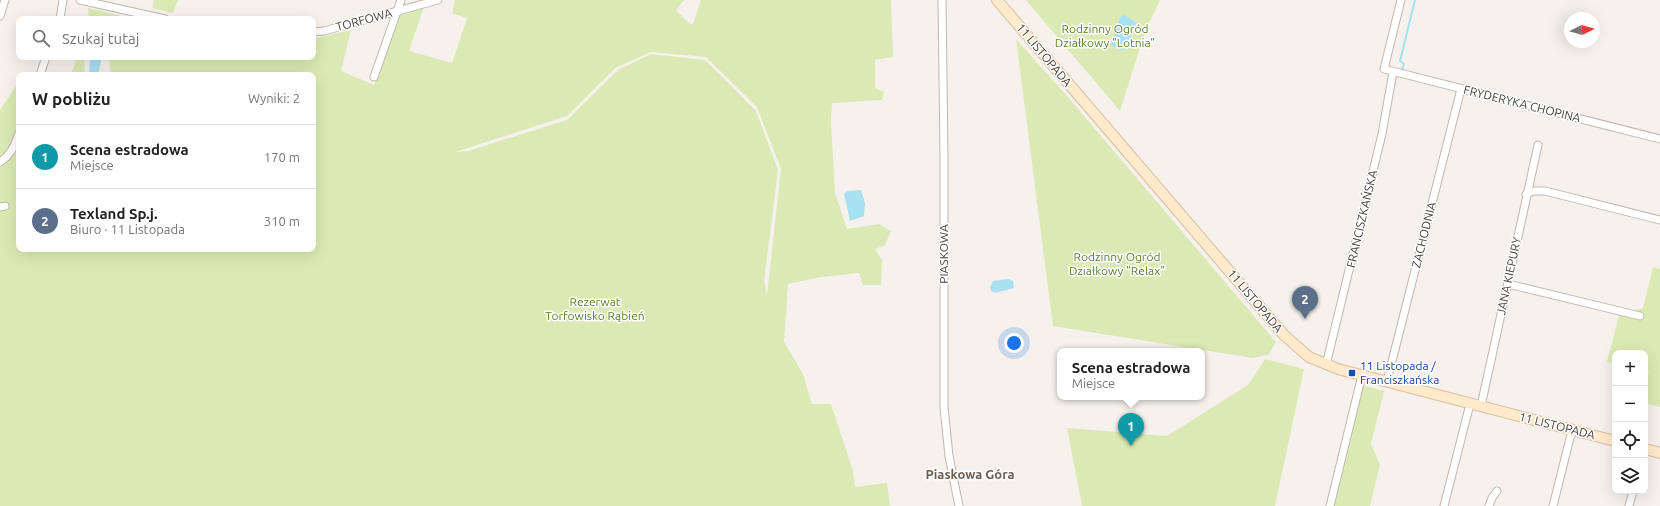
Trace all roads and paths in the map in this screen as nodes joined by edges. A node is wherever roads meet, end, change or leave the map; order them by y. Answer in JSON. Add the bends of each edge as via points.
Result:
{"nodes":[{"id":1,"x":5,"y":0,"type":"edge"},
{"id":2,"x":63,"y":0,"type":"edge"},
{"id":3,"x":80,"y":0,"type":"edge"},
{"id":4,"x":401,"y":0,"type":"edge"},
{"id":5,"x":438,"y":0,"type":"edge"},
{"id":6,"x":942,"y":0,"type":"edge"},
{"id":7,"x":997,"y":0,"type":"edge"},
{"id":8,"x":1401,"y":0,"type":"edge"},
{"id":9,"x":397,"y":11,"type":"junction"},
{"id":10,"x":0,"y":16,"type":"edge"},
{"id":11,"x":60,"y":16,"type":"edge"},
{"id":12,"x":152,"y":16,"type":"edge"},
{"id":13,"x":316,"y":32,"type":"edge"},
{"id":14,"x":45,"y":60,"type":"edge"},
{"id":15,"x":41,"y":72,"type":"edge"},
{"id":16,"x":1393,"y":72,"type":"junction"},
{"id":17,"x":374,"y":77,"type":"dead end"},
{"id":18,"x":1461,"y":89,"type":"junction"},
{"id":19,"x":1660,"y":139,"type":"edge"},
{"id":20,"x":16,"y":140,"type":"edge"},
{"id":21,"x":1538,"y":145,"type":"dead end"},
{"id":22,"x":0,"y":162,"type":"edge"},
{"id":23,"x":1526,"y":194,"type":"junction"},
{"id":24,"x":1660,"y":220,"type":"edge"},
{"id":25,"x":1508,"y":284,"type":"junction"},
{"id":26,"x":1640,"y":316,"type":"dead end"},
{"id":27,"x":1326,"y":365,"type":"junction"},
{"id":28,"x":1362,"y":375,"type":"junction"},
{"id":29,"x":1387,"y":381,"type":"junction"},
{"id":30,"x":1470,"y":404,"type":"junction"},
{"id":31,"x":1481,"y":406,"type":"junction"},
{"id":32,"x":1572,"y":430,"type":"junction"},
{"id":33,"x":1612,"y":440,"type":"edge"},
{"id":34,"x":1648,"y":450,"type":"edge"},
{"id":35,"x":1660,"y":453,"type":"edge"},
{"id":36,"x":1497,"y":491,"type":"dead end"},
{"id":37,"x":1632,"y":494,"type":"edge"},
{"id":38,"x":960,"y":506,"type":"edge"},
{"id":39,"x":1330,"y":506,"type":"edge"},
{"id":40,"x":1444,"y":506,"type":"edge"},
{"id":41,"x":1489,"y":506,"type":"edge"},
{"id":42,"x":1553,"y":506,"type":"edge"},
{"id":43,"x":1629,"y":506,"type":"edge"}],
"edges":[{"from":1,"to":10,"type":"street"},
{"from":2,"to":11,"type":"street"},
{"from":3,"to":12,"type":"street"},
{"from":4,"to":9,"type":"street"},
{"from":5,"to":9,"type":"street","name":"TORFOWA"},
{"from":6,"to":38,"type":"street","name":"PIASKOWA","via":[[944,407],[948,450]]},
{"from":7,"to":27,"type":"street","name":"11 LISTOPADA","via":[[1284,335],[1309,357]]},
{"from":8,"to":16,"type":"street","name":"FRYDERYKA CHOPINA","via":[[1384,69]]},
{"from":9,"to":13,"type":"street","name":"TORFOWA"},
{"from":9,"to":17,"type":"street"},
{"from":14,"to":15,"type":"street"},
{"from":16,"to":18,"type":"street","name":"FRYDERYKA CHOPINA"},
{"from":16,"to":27,"type":"street","name":"FRANCISZKAŃSKA","via":[[1382,134]]},
{"from":18,"to":19,"type":"street","name":"FRYDERYKA CHOPINA"},
{"from":18,"to":29,"type":"street","name":"ZACHODNIA"},
{"from":20,"to":22,"type":"street","via":[[7,158]]},
{"from":21,"to":23,"type":"street","name":"JANA KIEPURY"},
{"from":23,"to":24,"type":"street","via":[[1545,191]]},
{"from":23,"to":25,"type":"street","name":"JANA KIEPURY"},
{"from":25,"to":26,"type":"street"},
{"from":25,"to":31,"type":"street","name":"JANA KIEPURY"},
{"from":27,"to":28,"type":"street","name":"11 LISTOPADA"},
{"from":28,"to":29,"type":"street","name":"11 LISTOPADA"},
{"from":28,"to":39,"type":"street"},
{"from":29,"to":30,"type":"street","name":"11 LISTOPADA"},
{"from":30,"to":31,"type":"street","name":"11 LISTOPADA"},
{"from":30,"to":40,"type":"street"},
{"from":31,"to":32,"type":"street","name":"11 LISTOPADA"},
{"from":32,"to":33,"type":"street","name":"11 LISTOPADA"},
{"from":32,"to":42,"type":"street"},
{"from":34,"to":35,"type":"street"},
{"from":36,"to":41,"type":"street"},
{"from":37,"to":43,"type":"street"}]}
